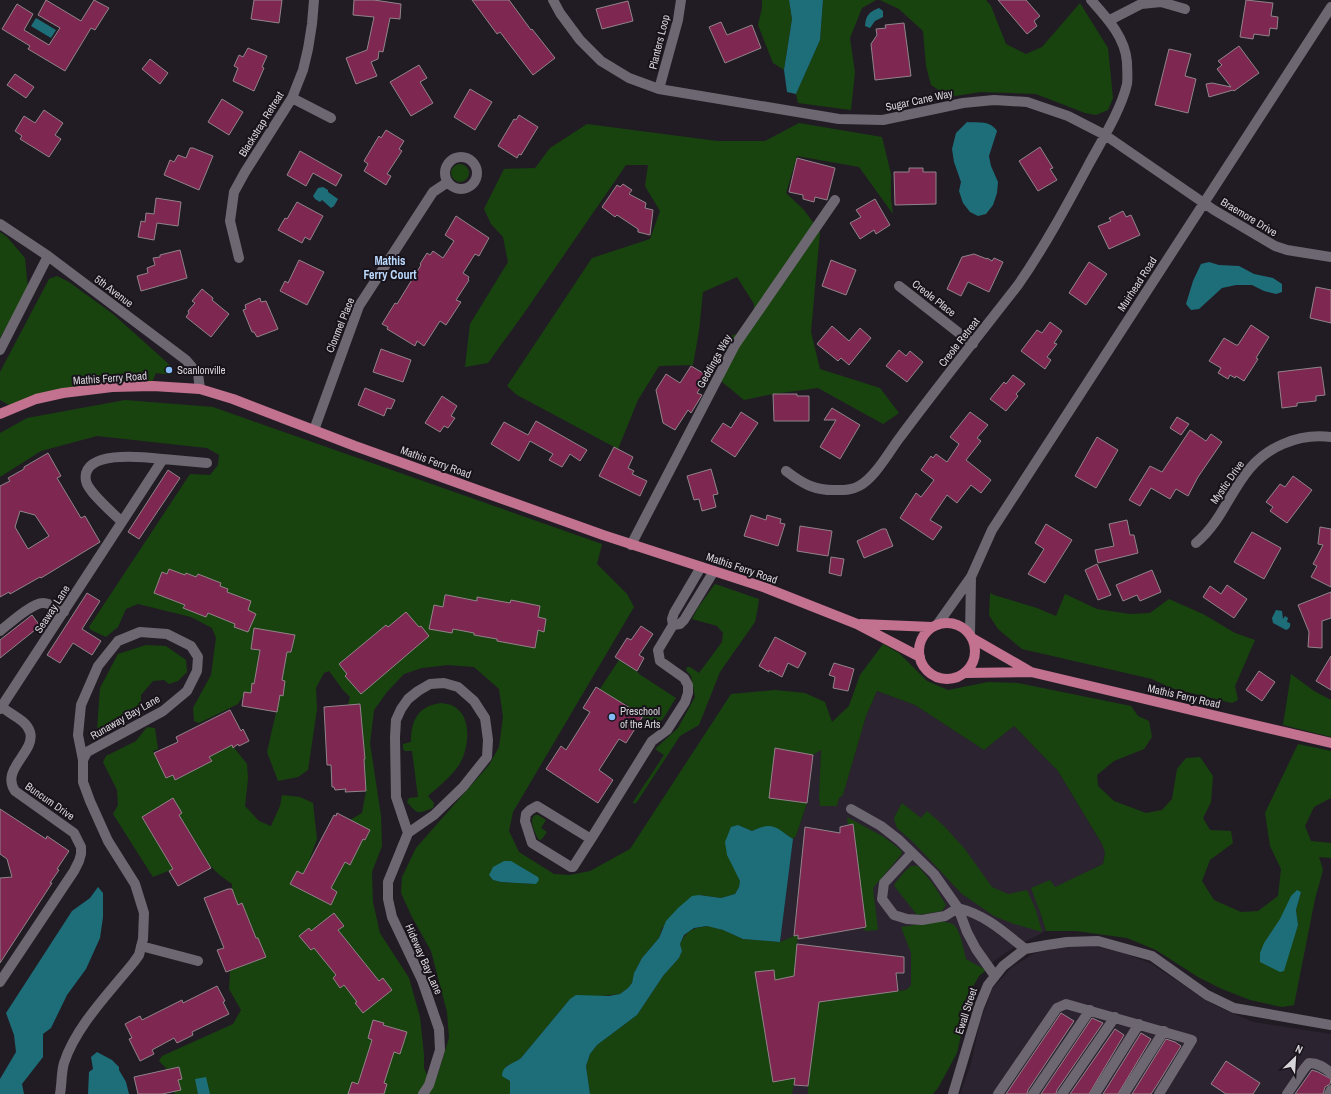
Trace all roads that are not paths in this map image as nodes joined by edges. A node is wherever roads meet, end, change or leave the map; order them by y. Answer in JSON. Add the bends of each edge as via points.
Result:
{"nodes":[{"id":1,"x":314,"y":0,"type":"edge"},
{"id":2,"x":553,"y":0,"type":"edge"},
{"id":3,"x":680,"y":0,"type":"edge"},
{"id":4,"x":1091,"y":0,"type":"edge"},
{"id":5,"x":1331,"y":7,"type":"edge"},
{"id":6,"x":1185,"y":9,"type":"dead end"},
{"id":7,"x":1110,"y":20,"type":"junction"},
{"id":8,"x":659,"y":89,"type":"junction"},
{"id":9,"x":292,"y":98,"type":"junction"},
{"id":10,"x":331,"y":118,"type":"dead end"},
{"id":11,"x":1105,"y":135,"type":"junction"},
{"id":12,"x":448,"y":182,"type":"dead end"},
{"id":13,"x":835,"y":200,"type":"dead end"},
{"id":14,"x":1204,"y":203,"type":"junction"},
{"id":15,"x":0,"y":224,"type":"edge"},
{"id":16,"x":48,"y":256,"type":"junction"},
{"id":17,"x":1331,"y":257,"type":"edge"},
{"id":18,"x":239,"y":258,"type":"dead end"},
{"id":19,"x":899,"y":286,"type":"dead end"},
{"id":20,"x":973,"y":344,"type":"junction"},
{"id":21,"x":0,"y":350,"type":"edge"},
{"id":22,"x":200,"y":389,"type":"junction"},
{"id":23,"x":0,"y":414,"type":"edge"},
{"id":24,"x":314,"y":430,"type":"junction"},
{"id":25,"x":1331,"y":437,"type":"edge"},
{"id":26,"x":163,"y":459,"type":"junction"},
{"id":27,"x":207,"y":463,"type":"dead end"},
{"id":28,"x":786,"y":471,"type":"dead end"},
{"id":29,"x":122,"y":522,"type":"junction"},
{"id":30,"x":1196,"y":542,"type":"dead end"},
{"id":31,"x":631,"y":545,"type":"junction"},
{"id":32,"x":702,"y":567,"type":"junction"},
{"id":33,"x":714,"y":571,"type":"junction"},
{"id":34,"x":971,"y":577,"type":"junction"},
{"id":35,"x":64,"y":612,"type":"junction"},
{"id":36,"x":857,"y":624,"type":"junction"},
{"id":37,"x":673,"y":626,"type":"junction"},
{"id":38,"x":935,"y":626,"type":"junction"},
{"id":39,"x":0,"y":631,"type":"edge"},
{"id":40,"x":971,"y":636,"type":"junction"},
{"id":41,"x":920,"y":657,"type":"junction"},
{"id":42,"x":1031,"y":672,"type":"junction"},
{"id":43,"x":966,"y":673,"type":"junction"},
{"id":44,"x":1,"y":707,"type":"edge"},
{"id":45,"x":1331,"y":743,"type":"edge"},
{"id":46,"x":83,"y":760,"type":"junction"},
{"id":47,"x":851,"y":809,"type":"dead end"},
{"id":48,"x":408,"y":833,"type":"junction"},
{"id":49,"x":591,"y":839,"type":"junction"},
{"id":50,"x":912,"y":853,"type":"junction"},
{"id":51,"x":958,"y":908,"type":"junction"},
{"id":52,"x":141,"y":946,"type":"junction"},
{"id":53,"x":1025,"y":949,"type":"junction"},
{"id":54,"x":198,"y":961,"type":"dead end"},
{"id":55,"x":995,"y":976,"type":"junction"},
{"id":56,"x":0,"y":982,"type":"edge"},
{"id":57,"x":1090,"y":1010,"type":"junction"},
{"id":58,"x":1115,"y":1017,"type":"junction"},
{"id":59,"x":1139,"y":1024,"type":"junction"},
{"id":60,"x":1331,"y":1025,"type":"edge"},
{"id":61,"x":1164,"y":1032,"type":"junction"},
{"id":62,"x":1331,"y":1073,"type":"edge"},
{"id":63,"x":1331,"y":1090,"type":"edge"},
{"id":64,"x":60,"y":1094,"type":"edge"},
{"id":65,"x":423,"y":1094,"type":"edge"},
{"id":66,"x":953,"y":1094,"type":"edge"},
{"id":67,"x":998,"y":1094,"type":"edge"},
{"id":68,"x":1034,"y":1094,"type":"edge"},
{"id":69,"x":1062,"y":1094,"type":"edge"},
{"id":70,"x":1095,"y":1094,"type":"edge"},
{"id":71,"x":1124,"y":1094,"type":"edge"},
{"id":72,"x":1159,"y":1094,"type":"edge"},
{"id":73,"x":1287,"y":1094,"type":"edge"},
{"id":74,"x":1329,"y":1094,"type":"edge"}],
"edges":[{"from":1,"to":9,"type":"street","name":"Blackstrap Retreat","via":[[308,49]]},
{"from":2,"to":8,"type":"street","name":"Sugar Cane Way","via":[[580,40],[601,60],[629,78]]},
{"from":3,"to":8,"type":"street","name":"Planters Loop","via":[[678,20]]},
{"from":4,"to":7,"type":"street","name":"Creole Retreat"},
{"from":5,"to":14,"type":"street","name":"Muirhead Road"},
{"from":6,"to":7,"type":"street","via":[[1161,2],[1141,4]]},
{"from":7,"to":11,"type":"street","name":"Creole Retreat","via":[[1122,43],[1127,60],[1127,83]]},
{"from":8,"to":11,"type":"street","name":"Sugar Cane Way","via":[[839,119],[883,120],[963,103],[994,100],[1027,102],[1068,116]]},
{"from":9,"to":10,"type":"street"},
{"from":9,"to":18,"type":"street","name":"Blackstrap Retreat","via":[[234,192],[230,221]]},
{"from":11,"to":14,"type":"street","name":"Sugar Cane Way"},
{"from":11,"to":20,"type":"street","name":"Creole Retreat","via":[[1033,263]]},
{"from":12,"to":24,"type":"street","name":"Clonmel Place","via":[[432,192],[359,306]]},
{"from":13,"to":31,"type":"street","name":"Geddings Way","via":[[735,345]]},
{"from":14,"to":17,"type":"street","name":"Braemore Drive","via":[[1275,246]]},
{"from":14,"to":34,"type":"street","name":"Muirhead Road","via":[[992,530]]},
{"from":15,"to":16,"type":"street","name":"5th Avenue"},
{"from":16,"to":21,"type":"street"},
{"from":16,"to":22,"type":"street","name":"5th Avenue","via":[[186,360],[198,374]]},
{"from":19,"to":20,"type":"street","name":"Creole Place"},
{"from":20,"to":28,"type":"street","name":"Creole Retreat","via":[[875,472],[860,486],[841,490],[815,489]]},
{"from":22,"to":23,"type":"main road","name":"Mathis Ferry Road","via":[[112,387],[63,393],[36,399]]},
{"from":22,"to":24,"type":"main road","name":"Mathis Ferry Road"},
{"from":24,"to":31,"type":"main road","name":"Mathis Ferry Road"},
{"from":25,"to":30,"type":"street","name":"Mystic Drive","via":[[1317,436],[1292,440],[1264,455],[1248,470],[1204,536]]},
{"from":26,"to":27,"type":"street"},
{"from":26,"to":29,"type":"street","name":"Seaway Lane"},
{"from":26,"to":29,"type":"street","via":[[108,458],[94,461],[87,471],[86,482],[92,492]]},
{"from":29,"to":35,"type":"street","name":"Seaway Lane"},
{"from":31,"to":32,"type":"main road","name":"Mathis Ferry Road"},
{"from":32,"to":33,"type":"main road","name":"Mathis Ferry Road"},
{"from":32,"to":37,"type":"street","via":[[674,613]]},
{"from":33,"to":36,"type":"main road","name":"Mathis Ferry Road","via":[[766,588]]},
{"from":33,"to":37,"type":"street","via":[[684,620]]},
{"from":34,"to":38,"type":"street","name":"Muirhead Road"},
{"from":34,"to":40,"type":"street","name":"Muirhead Road"},
{"from":35,"to":39,"type":"street","via":[[50,604],[42,603],[32,607]]},
{"from":35,"to":44,"type":"street","name":"Seaway Lane"},
{"from":36,"to":38,"type":"main road","name":"Mathis Ferry Road"},
{"from":36,"to":41,"type":"main road","name":"Mathis Ferry Road"},
{"from":37,"to":49,"type":"street","via":[[658,650],[660,661],[684,678],[688,685],[685,702],[667,730],[652,741]]},
{"from":38,"to":40,"type":"main road","via":[[952,623],[959,625]]},
{"from":38,"to":41,"type":"main road","via":[[921,640]]},
{"from":40,"to":42,"type":"main road","name":"Mathis Ferry Road"},
{"from":40,"to":43,"type":"main road","via":[[976,653],[971,668]]},
{"from":41,"to":43,"type":"main road","via":[[926,670],[938,678],[952,679]]},
{"from":42,"to":43,"type":"main road","name":"Mathis Ferry Road"},
{"from":42,"to":45,"type":"main road","name":"Mathis Ferry Road"},
{"from":44,"to":56,"type":"street","name":"Buncum Drive","via":[[26,726],[31,738],[12,772],[12,787],[74,833],[81,847],[81,854],[74,870]]},
{"from":46,"to":46,"type":"street","name":"Runaway Bay Lane","via":[[87,752],[163,711],[187,691],[197,671],[198,657],[191,646],[167,634],[140,632],[118,641],[98,666],[81,705],[78,735]]},
{"from":46,"to":52,"type":"street","name":"Runaway Bay Lane","via":[[84,782],[90,801],[108,841],[136,884],[144,913]]},
{"from":47,"to":50,"type":"street","via":[[881,826]]},
{"from":48,"to":48,"type":"street","via":[[434,815],[487,757],[485,718],[474,701],[458,687],[444,683],[430,684],[418,691],[401,709],[396,720],[396,797]]},
{"from":48,"to":65,"type":"street","name":"Hideway Bay Lane","via":[[388,882],[388,899],[392,917],[422,980],[439,1029],[440,1050],[429,1085]]},
{"from":49,"to":49,"type":"street","via":[[541,807],[534,807],[526,814],[525,821],[532,843],[571,867]]},
{"from":50,"to":51,"type":"street","via":[[934,874]]},
{"from":50,"to":51,"type":"street","via":[[884,883],[882,899],[894,915],[922,920],[945,916]]},
{"from":51,"to":53,"type":"street","via":[[972,912],[994,924]]},
{"from":51,"to":55,"type":"street","via":[[976,949]]},
{"from":52,"to":54,"type":"street"},
{"from":52,"to":64,"type":"street","name":"Runaway Bay Lane","via":[[139,955],[87,1021],[71,1046],[64,1065]]},
{"from":53,"to":55,"type":"street","name":"Ewall Street","via":[[1003,966]]},
{"from":53,"to":60,"type":"street","via":[[1067,942],[1098,941],[1152,956],[1207,995],[1234,1008]]},
{"from":55,"to":66,"type":"street","name":"Ewall Street","via":[[988,985],[979,1007]]},
{"from":57,"to":58,"type":"street"},
{"from":57,"to":67,"type":"street","via":[[1066,1004],[1057,1008]]},
{"from":57,"to":68,"type":"street"},
{"from":58,"to":59,"type":"street"},
{"from":58,"to":69,"type":"street"},
{"from":59,"to":61,"type":"street"},
{"from":59,"to":70,"type":"street"},
{"from":61,"to":71,"type":"street"},
{"from":61,"to":72,"type":"street","via":[[1192,1040]]},
{"from":62,"to":73,"type":"street","via":[[1324,1067],[1309,1063]]},
{"from":63,"to":74,"type":"street"}]}
